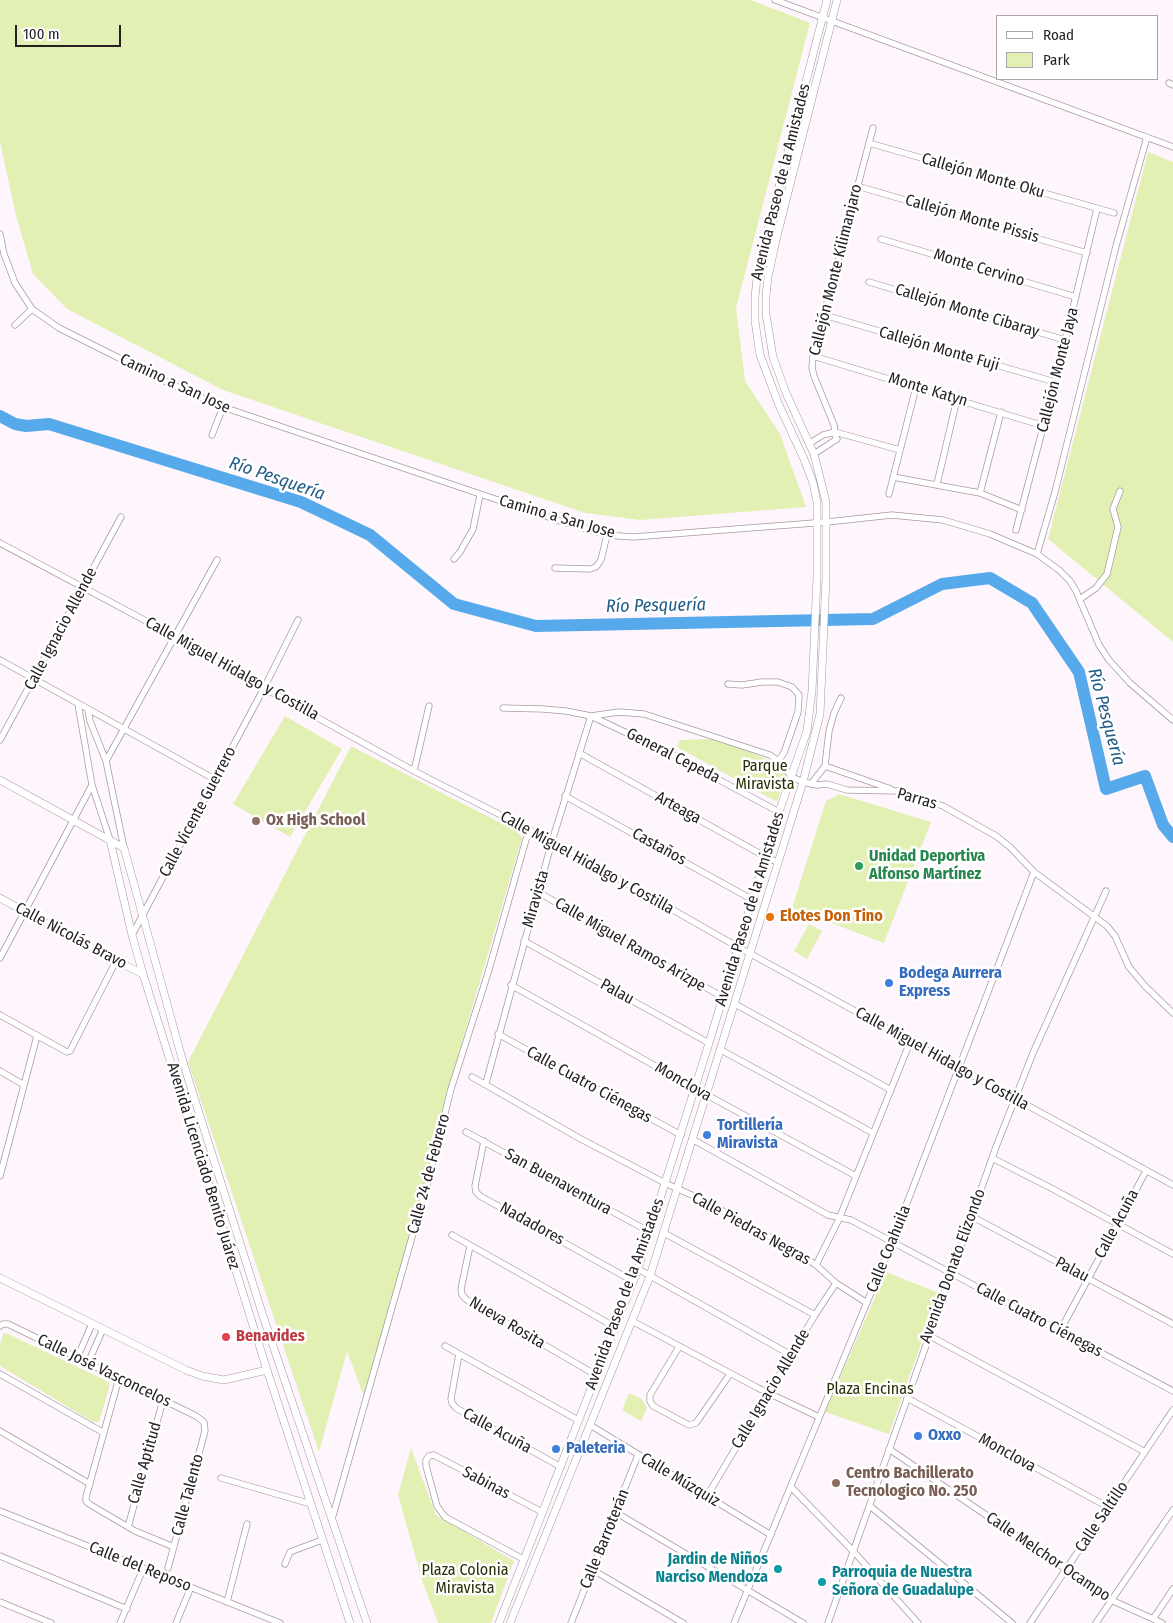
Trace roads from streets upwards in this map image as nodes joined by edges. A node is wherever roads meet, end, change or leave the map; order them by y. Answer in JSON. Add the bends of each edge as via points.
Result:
{"nodes":[{"id":1,"x":775,"y":0,"type":"edge"},
{"id":2,"x":827,"y":0,"type":"edge"},
{"id":3,"x":837,"y":0,"type":"edge"},
{"id":4,"x":822,"y":18,"type":"junction"},
{"id":5,"x":831,"y":22,"type":"junction"},
{"id":6,"x":873,"y":128,"type":"dead end"},
{"id":7,"x":1147,"y":137,"type":"junction"},
{"id":8,"x":868,"y":143,"type":"junction"},
{"id":9,"x":1173,"y":146,"type":"edge"},
{"id":10,"x":857,"y":186,"type":"junction"},
{"id":11,"x":1097,"y":209,"type":"junction"},
{"id":12,"x":1114,"y":213,"type":"dead end"},
{"id":13,"x":0,"y":234,"type":"edge"},
{"id":14,"x":881,"y":238,"type":"dead end"},
{"id":15,"x":1087,"y":253,"type":"junction"},
{"id":16,"x":869,"y":282,"type":"dead end"},
{"id":17,"x":1076,"y":297,"type":"junction"},
{"id":18,"x":32,"y":309,"type":"junction"},
{"id":19,"x":824,"y":315,"type":"junction"},
{"id":20,"x":14,"y":325,"type":"dead end"},
{"id":21,"x":1065,"y":340,"type":"junction"},
{"id":22,"x":813,"y":356,"type":"junction"},
{"id":23,"x":1055,"y":382,"type":"junction"},
{"id":24,"x":916,"y":386,"type":"junction"},
{"id":25,"x":957,"y":399,"type":"junction"},
{"id":26,"x":223,"y":407,"type":"junction"},
{"id":27,"x":1001,"y":412,"type":"junction"},
{"id":28,"x":1044,"y":426,"type":"junction"},
{"id":29,"x":835,"y":432,"type":"junction"},
{"id":30,"x":845,"y":434,"type":"junction"},
{"id":31,"x":212,"y":435,"type":"dead end"},
{"id":32,"x":836,"y":440,"type":"junction"},
{"id":33,"x":810,"y":443,"type":"junction"},
{"id":34,"x":900,"y":450,"type":"junction"},
{"id":35,"x":814,"y":454,"type":"junction"},
{"id":36,"x":893,"y":477,"type":"junction"},
{"id":37,"x":937,"y":484,"type":"junction"},
{"id":38,"x":1120,"y":491,"type":"dead end"},
{"id":39,"x":980,"y":493,"type":"junction"},
{"id":40,"x":889,"y":494,"type":"dead end"},
{"id":41,"x":480,"y":495,"type":"junction"},
{"id":42,"x":1022,"y":510,"type":"junction"},
{"id":43,"x":121,"y":517,"type":"dead end"},
{"id":44,"x":827,"y":522,"type":"junction"},
{"id":45,"x":817,"y":523,"type":"junction"},
{"id":46,"x":1016,"y":530,"type":"dead end"},
{"id":47,"x":607,"y":535,"type":"junction"},
{"id":48,"x":0,"y":543,"type":"edge"},
{"id":49,"x":1037,"y":554,"type":"junction"},
{"id":50,"x":454,"y":559,"type":"dead end"},
{"id":51,"x":217,"y":560,"type":"dead end"},
{"id":52,"x":555,"y":568,"type":"dead end"},
{"id":53,"x":83,"y":587,"type":"junction"},
{"id":54,"x":1080,"y":599,"type":"junction"},
{"id":55,"x":298,"y":620,"type":"dead end"},
{"id":56,"x":176,"y":637,"type":"junction"},
{"id":57,"x":0,"y":660,"type":"edge"},
{"id":58,"x":34,"y":678,"type":"junction"},
{"id":59,"x":728,"y":684,"type":"dead end"},
{"id":60,"x":264,"y":688,"type":"junction"},
{"id":61,"x":840,"y":698,"type":"dead end"},
{"id":62,"x":78,"y":704,"type":"junction"},
{"id":63,"x":429,"y":706,"type":"dead end"},
{"id":64,"x":503,"y":708,"type":"dead end"},
{"id":65,"x":88,"y":710,"type":"junction"},
{"id":66,"x":591,"y":716,"type":"junction"},
{"id":67,"x":1173,"y":720,"type":"edge"},
{"id":68,"x":124,"y":729,"type":"junction"},
{"id":69,"x":0,"y":740,"type":"edge"},
{"id":70,"x":579,"y":753,"type":"junction"},
{"id":71,"x":106,"y":761,"type":"junction"},
{"id":72,"x":778,"y":761,"type":"junction"},
{"id":73,"x":825,"y":766,"type":"junction"},
{"id":74,"x":414,"y":771,"type":"junction"},
{"id":75,"x":792,"y":777,"type":"junction"},
{"id":76,"x":0,"y":780,"type":"edge"},
{"id":77,"x":216,"y":780,"type":"junction"},
{"id":78,"x":803,"y":782,"type":"junction"},
{"id":79,"x":811,"y":784,"type":"junction"},
{"id":80,"x":92,"y":785,"type":"junction"},
{"id":81,"x":898,"y":791,"type":"junction"},
{"id":82,"x":565,"y":796,"type":"junction"},
{"id":83,"x":779,"y":812,"type":"junction"},
{"id":84,"x":74,"y":820,"type":"junction"},
{"id":85,"x":529,"y":829,"type":"junction"},
{"id":86,"x":110,"y":840,"type":"junction"},
{"id":87,"x":552,"y":841,"type":"junction"},
{"id":88,"x":124,"y":848,"type":"junction"},
{"id":89,"x":766,"y":857,"type":"junction"},
{"id":90,"x":778,"y":862,"type":"junction"},
{"id":91,"x":1034,"y":872,"type":"junction"},
{"id":92,"x":1106,"y":891,"type":"dead end"},
{"id":93,"x":538,"y":892,"type":"junction"},
{"id":94,"x":0,"y":898,"type":"edge"},
{"id":95,"x":753,"y":900,"type":"junction"},
{"id":96,"x":26,"y":912,"type":"junction"},
{"id":97,"x":143,"y":915,"type":"junction"},
{"id":98,"x":1094,"y":915,"type":"junction"},
{"id":99,"x":132,"y":935,"type":"junction"},
{"id":100,"x":524,"y":940,"type":"junction"},
{"id":101,"x":738,"y":947,"type":"junction"},
{"id":102,"x":750,"y":954,"type":"junction"},
{"id":103,"x":0,"y":958,"type":"edge"},
{"id":104,"x":116,"y":961,"type":"junction"},
{"id":105,"x":143,"y":974,"type":"junction"},
{"id":106,"x":511,"y":985,"type":"junction"},
{"id":107,"x":723,"y":997,"type":"junction"},
{"id":108,"x":735,"y":1004,"type":"junction"},
{"id":109,"x":1173,"y":1013,"type":"edge"},
{"id":110,"x":0,"y":1015,"type":"edge"},
{"id":111,"x":498,"y":1034,"type":"junction"},
{"id":112,"x":37,"y":1036,"type":"junction"},
{"id":113,"x":910,"y":1042,"type":"junction"},
{"id":114,"x":709,"y":1043,"type":"junction"},
{"id":115,"x":721,"y":1050,"type":"junction"},
{"id":116,"x":958,"y":1068,"type":"junction"},
{"id":117,"x":0,"y":1071,"type":"edge"},
{"id":118,"x":472,"y":1077,"type":"dead end"},
{"id":119,"x":486,"y":1083,"type":"junction"},
{"id":120,"x":24,"y":1085,"type":"junction"},
{"id":121,"x":695,"y":1089,"type":"junction"},
{"id":122,"x":891,"y":1090,"type":"junction"},
{"id":123,"x":707,"y":1095,"type":"junction"},
{"id":124,"x":1015,"y":1098,"type":"junction"},
{"id":125,"x":466,"y":1132,"type":"dead end"},
{"id":126,"x":873,"y":1133,"type":"junction"},
{"id":127,"x":680,"y":1135,"type":"junction"},
{"id":128,"x":692,"y":1139,"type":"junction"},
{"id":129,"x":484,"y":1141,"type":"junction"},
{"id":130,"x":992,"y":1158,"type":"junction"},
{"id":131,"x":1146,"y":1171,"type":"junction"},
{"id":132,"x":0,"y":1176,"type":"edge"},
{"id":133,"x":856,"y":1176,"type":"junction"},
{"id":134,"x":665,"y":1183,"type":"junction"},
{"id":135,"x":1173,"y":1185,"type":"edge"},
{"id":136,"x":678,"y":1189,"type":"junction"},
{"id":137,"x":971,"y":1216,"type":"junction"},
{"id":138,"x":839,"y":1219,"type":"junction"},
{"id":139,"x":1117,"y":1225,"type":"junction"},
{"id":140,"x":650,"y":1232,"type":"junction"},
{"id":141,"x":664,"y":1233,"type":"junction"},
{"id":142,"x":452,"y":1235,"type":"dead end"},
{"id":143,"x":892,"y":1242,"type":"junction"},
{"id":144,"x":470,"y":1246,"type":"junction"},
{"id":145,"x":1173,"y":1254,"type":"edge"},
{"id":146,"x":816,"y":1265,"type":"junction"},
{"id":147,"x":638,"y":1269,"type":"junction"},
{"id":148,"x":950,"y":1273,"type":"junction"},
{"id":149,"x":650,"y":1276,"type":"junction"},
{"id":150,"x":0,"y":1278,"type":"edge"},
{"id":151,"x":1088,"y":1278,"type":"junction"},
{"id":152,"x":633,"y":1281,"type":"junction"},
{"id":153,"x":836,"y":1283,"type":"junction"},
{"id":154,"x":867,"y":1303,"type":"junction"},
{"id":155,"x":815,"y":1314,"type":"junction"},
{"id":156,"x":263,"y":1316,"type":"junction"},
{"id":157,"x":252,"y":1321,"type":"junction"},
{"id":158,"x":632,"y":1321,"type":"junction"},
{"id":159,"x":92,"y":1324,"type":"junction"},
{"id":160,"x":1173,"y":1324,"type":"edge"},
{"id":161,"x":1,"y":1325,"type":"edge"},
{"id":162,"x":615,"y":1327,"type":"junction"},
{"id":163,"x":103,"y":1329,"type":"junction"},
{"id":164,"x":1060,"y":1331,"type":"junction"},
{"id":165,"x":928,"y":1335,"type":"junction"},
{"id":166,"x":446,"y":1346,"type":"dead end"},
{"id":167,"x":679,"y":1347,"type":"junction"},
{"id":168,"x":459,"y":1354,"type":"junction"},
{"id":169,"x":605,"y":1354,"type":"junction"},
{"id":170,"x":791,"y":1355,"type":"junction"},
{"id":171,"x":77,"y":1358,"type":"junction"},
{"id":172,"x":617,"y":1361,"type":"junction"},
{"id":173,"x":88,"y":1363,"type":"junction"},
{"id":174,"x":267,"y":1370,"type":"junction"},
{"id":175,"x":0,"y":1374,"type":"edge"},
{"id":176,"x":596,"y":1374,"type":"junction"},
{"id":177,"x":730,"y":1374,"type":"junction"},
{"id":178,"x":119,"y":1378,"type":"junction"},
{"id":179,"x":1173,"y":1391,"type":"edge"},
{"id":180,"x":768,"y":1393,"type":"junction"},
{"id":181,"x":907,"y":1398,"type":"junction"},
{"id":182,"x":163,"y":1400,"type":"junction"},
{"id":183,"x":1173,"y":1410,"type":"edge"},
{"id":184,"x":819,"y":1417,"type":"junction"},
{"id":185,"x":578,"y":1420,"type":"junction"},
{"id":186,"x":204,"y":1422,"type":"joint"},
{"id":187,"x":590,"y":1425,"type":"junction"},
{"id":188,"x":0,"y":1431,"type":"edge"},
{"id":189,"x":104,"y":1433,"type":"junction"},
{"id":190,"x":571,"y":1440,"type":"junction"},
{"id":191,"x":582,"y":1444,"type":"junction"},
{"id":192,"x":889,"y":1449,"type":"junction"},
{"id":193,"x":1145,"y":1452,"type":"junction"},
{"id":194,"x":638,"y":1455,"type":"junction"},
{"id":195,"x":561,"y":1467,"type":"junction"},
{"id":196,"x":221,"y":1478,"type":"dead end"},
{"id":197,"x":90,"y":1484,"type":"junction"},
{"id":198,"x":791,"y":1487,"type":"junction"},
{"id":199,"x":707,"y":1496,"type":"junction"},
{"id":200,"x":311,"y":1504,"type":"junction"},
{"id":201,"x":870,"y":1506,"type":"junction"},
{"id":202,"x":1108,"y":1508,"type":"junction"},
{"id":203,"x":1173,"y":1510,"type":"edge"},
{"id":204,"x":0,"y":1511,"type":"edge"},
{"id":205,"x":542,"y":1512,"type":"junction"},
{"id":206,"x":615,"y":1512,"type":"junction"},
{"id":207,"x":332,"y":1520,"type":"junction"},
{"id":208,"x":247,"y":1524,"type":"dead end"},
{"id":209,"x":128,"y":1527,"type":"junction"},
{"id":210,"x":537,"y":1527,"type":"junction"},
{"id":211,"x":548,"y":1530,"type":"junction"},
{"id":212,"x":770,"y":1535,"type":"junction"},
{"id":213,"x":322,"y":1540,"type":"junction"},
{"id":214,"x":174,"y":1547,"type":"junction"},
{"id":215,"x":854,"y":1552,"type":"junction"},
{"id":216,"x":0,"y":1556,"type":"edge"},
{"id":217,"x":523,"y":1559,"type":"junction"},
{"id":218,"x":285,"y":1564,"type":"dead end"},
{"id":219,"x":168,"y":1568,"type":"dead end"},
{"id":220,"x":143,"y":1569,"type":"junction"},
{"id":221,"x":593,"y":1570,"type":"junction"},
{"id":222,"x":1066,"y":1570,"type":"junction"},
{"id":223,"x":190,"y":1587,"type":"junction"},
{"id":224,"x":748,"y":1589,"type":"junction"},
{"id":225,"x":1173,"y":1589,"type":"edge"},
{"id":226,"x":1111,"y":1600,"type":"junction"},
{"id":227,"x":0,"y":1602,"type":"edge"},
{"id":228,"x":227,"y":1602,"type":"junction"},
{"id":229,"x":127,"y":1609,"type":"junction"},
{"id":230,"x":1153,"y":1619,"type":"junction"},
{"id":231,"x":51,"y":1623,"type":"edge"},
{"id":232,"x":120,"y":1623,"type":"edge"},
{"id":233,"x":176,"y":1623,"type":"edge"},
{"id":234,"x":280,"y":1623,"type":"edge"},
{"id":235,"x":350,"y":1623,"type":"edge"},
{"id":236,"x":368,"y":1623,"type":"edge"},
{"id":237,"x":499,"y":1623,"type":"edge"},
{"id":238,"x":510,"y":1623,"type":"edge"},
{"id":239,"x":571,"y":1623,"type":"edge"},
{"id":240,"x":683,"y":1623,"type":"edge"},
{"id":241,"x":734,"y":1623,"type":"edge"},
{"id":242,"x":803,"y":1623,"type":"edge"},
{"id":243,"x":828,"y":1623,"type":"edge"},
{"id":244,"x":918,"y":1623,"type":"edge"},
{"id":245,"x":1012,"y":1623,"type":"edge"},
{"id":246,"x":1030,"y":1623,"type":"edge"},
{"id":247,"x":1096,"y":1623,"type":"edge"},
{"id":248,"x":1162,"y":1623,"type":"edge"}],
"edges":[{"from":1,"to":4,"type":"street"},
{"from":2,"to":4,"type":"street","name":"Avenida Paseo de la Amistades"},
{"from":3,"to":5,"type":"street","name":"Avenida Paseo de la Amistades"},
{"from":4,"to":5,"type":"street"},
{"from":4,"to":45,"type":"street","name":"Avenida Paseo de la Amistades","via":[[766,237],[755,297],[760,355],[813,483]]},
{"from":5,"to":7,"type":"street"},
{"from":5,"to":33,"type":"street","name":"Avenida Paseo de la Amistades","via":[[776,240],[766,296],[773,357]]},
{"from":6,"to":8,"type":"street","name":"Callejón Monte Kilimanjaro"},
{"from":7,"to":9,"type":"street"},
{"from":7,"to":49,"type":"street","via":[[1104,288],[1060,473]]},
{"from":8,"to":10,"type":"street","name":"Callejón Monte Kilimanjaro"},
{"from":8,"to":11,"type":"street","name":"Callejón Monte Oku"},
{"from":10,"to":15,"type":"street","name":"Callejón Monte Pissis"},
{"from":10,"to":19,"type":"street","name":"Callejón Monte Kilimanjaro"},
{"from":11,"to":12,"type":"street","name":"Callejón Monte Oku"},
{"from":11,"to":15,"type":"street","name":"Callejón Monte Jaya"},
{"from":13,"to":18,"type":"street","name":"Camino a San Jose","via":[[15,284]]},
{"from":14,"to":17,"type":"street","name":"Monte Cervino"},
{"from":15,"to":17,"type":"street","name":"Callejón Monte Jaya"},
{"from":16,"to":21,"type":"street","name":"Callejón Monte Cibaray"},
{"from":17,"to":21,"type":"street","name":"Callejón Monte Jaya"},
{"from":18,"to":20,"type":"street"},
{"from":18,"to":26,"type":"street","name":"Camino a San Jose","via":[[59,328]]},
{"from":19,"to":22,"type":"street","name":"Callejón Monte Kilimanjaro"},
{"from":19,"to":23,"type":"street","name":"Callejón Monte Fuji"},
{"from":21,"to":23,"type":"street","name":"Callejón Monte Jaya"},
{"from":22,"to":24,"type":"street","name":"Monte Katyn"},
{"from":22,"to":29,"type":"street","name":"Callejón Monte Kilimanjaro","via":[[814,376]]},
{"from":23,"to":28,"type":"street","name":"Callejón Monte Jaya"},
{"from":24,"to":25,"type":"street","name":"Monte Katyn"},
{"from":24,"to":34,"type":"street"},
{"from":25,"to":27,"type":"street","name":"Monte Katyn"},
{"from":25,"to":37,"type":"street"},
{"from":26,"to":31,"type":"street"},
{"from":26,"to":41,"type":"street","name":"Camino a San Jose"},
{"from":27,"to":28,"type":"street","name":"Monte Katyn"},
{"from":27,"to":39,"type":"street"},
{"from":28,"to":42,"type":"street","name":"Callejón Monte Jaya"},
{"from":29,"to":30,"type":"street"},
{"from":29,"to":32,"type":"street","name":"Callejón Monte Kilimanjaro"},
{"from":29,"to":33,"type":"street"},
{"from":30,"to":32,"type":"street"},
{"from":30,"to":34,"type":"street"},
{"from":32,"to":35,"type":"street"},
{"from":33,"to":35,"type":"street","name":"Avenida Paseo de la Amistades"},
{"from":34,"to":36,"type":"street"},
{"from":35,"to":44,"type":"street","name":"Avenida Paseo de la Amistades","via":[[826,502]]},
{"from":36,"to":37,"type":"street"},
{"from":36,"to":40,"type":"street"},
{"from":37,"to":39,"type":"street"},
{"from":38,"to":54,"type":"street","via":[[1113,510],[1118,527],[1107,574],[1096,588]]},
{"from":39,"to":42,"type":"street"},
{"from":41,"to":47,"type":"street","name":"Camino a San Jose"},
{"from":41,"to":50,"type":"street","via":[[473,529]]},
{"from":42,"to":46,"type":"street","name":"Callejón Monte Jaya"},
{"from":43,"to":53,"type":"street","name":"Calle Ignacio Allende"},
{"from":44,"to":45,"type":"street","name":"Camino a San Jose"},
{"from":44,"to":49,"type":"street","name":"Camino a San Jose","via":[[892,515],[944,520],[990,534]]},
{"from":44,"to":78,"type":"street","name":"Avenida Paseo de la Amistades","via":[[820,714]]},
{"from":45,"to":47,"type":"street","name":"Camino a San Jose","via":[[656,536]]},
{"from":45,"to":75,"type":"street","name":"Avenida Paseo de la Amistades","via":[[812,692],[807,731]]},
{"from":47,"to":52,"type":"street","via":[[602,560],[596,567]]},
{"from":48,"to":53,"type":"street","name":"Calle Miguel Hidalgo y Costilla"},
{"from":49,"to":54,"type":"street","name":"Camino a San Jose","via":[[1070,581]]},
{"from":51,"to":56,"type":"street"},
{"from":53,"to":56,"type":"street","name":"Calle Miguel Hidalgo y Costilla"},
{"from":53,"to":58,"type":"street","name":"Calle Ignacio Allende"},
{"from":54,"to":67,"type":"street","name":"Camino a San Jose","via":[[1109,660]]},
{"from":55,"to":60,"type":"street","name":"Calle Vicente Guerrero"},
{"from":56,"to":60,"type":"street","name":"Calle Miguel Hidalgo y Costilla"},
{"from":56,"to":68,"type":"street"},
{"from":57,"to":58,"type":"street"},
{"from":58,"to":62,"type":"street"},
{"from":58,"to":69,"type":"street","name":"Calle Ignacio Allende"},
{"from":59,"to":72,"type":"street","via":[[778,682],[792,687],[799,695],[798,712],[784,753]]},
{"from":60,"to":74,"type":"street","name":"Calle Miguel Hidalgo y Costilla"},
{"from":60,"to":77,"type":"street","name":"Calle Vicente Guerrero"},
{"from":61,"to":73,"type":"street","via":[[829,731]]},
{"from":62,"to":65,"type":"street"},
{"from":62,"to":80,"type":"street","name":"Avenida Licenciado Benito Juárez"},
{"from":63,"to":74,"type":"street"},
{"from":64,"to":66,"type":"street","name":"Parras","via":[[566,711]]},
{"from":65,"to":68,"type":"street"},
{"from":65,"to":71,"type":"street","name":"Avenida Licenciado Benito Juárez"},
{"from":66,"to":70,"type":"street","name":"Miravista"},
{"from":66,"to":72,"type":"street","name":"Parras","via":[[619,712],[644,714],[758,750]]},
{"from":66,"to":83,"type":"street","name":"General Cepeda","via":[[671,754]]},
{"from":68,"to":71,"type":"street"},
{"from":68,"to":77,"type":"street"},
{"from":70,"to":82,"type":"street","name":"Miravista"},
{"from":70,"to":89,"type":"street","name":"Arteaga"},
{"from":71,"to":88,"type":"street","name":"Avenida Licenciado Benito Juárez"},
{"from":72,"to":75,"type":"street","name":"Parras"},
{"from":73,"to":79,"type":"street"},
{"from":73,"to":81,"type":"street"},
{"from":74,"to":85,"type":"street","name":"Calle Miguel Hidalgo y Costilla"},
{"from":75,"to":78,"type":"street","name":"Parras"},
{"from":75,"to":83,"type":"street","name":"Avenida Paseo de la Amistades"},
{"from":76,"to":84,"type":"street"},
{"from":77,"to":97,"type":"street","name":"Calle Vicente Guerrero"},
{"from":78,"to":79,"type":"street","name":"Parras"},
{"from":78,"to":90,"type":"street","name":"Avenida Paseo de la Amistades"},
{"from":79,"to":81,"type":"street","name":"Parras","via":[[827,784],[847,790]]},
{"from":80,"to":84,"type":"street"},
{"from":80,"to":86,"type":"street","name":"Avenida Licenciado Benito Juárez"},
{"from":81,"to":91,"type":"street","name":"Parras","via":[[943,806],[980,826],[1003,841]]},
{"from":82,"to":87,"type":"street","name":"Miravista"},
{"from":82,"to":95,"type":"street","name":"Castaños"},
{"from":83,"to":89,"type":"street","name":"Avenida Paseo de la Amistades"},
{"from":84,"to":86,"type":"street"},
{"from":84,"to":96,"type":"street"},
{"from":85,"to":87,"type":"street","name":"Calle Miguel Hidalgo y Costilla"},
{"from":85,"to":207,"type":"street","name":"Calle 24 de Febrero","via":[[451,1090]]},
{"from":86,"to":88,"type":"street"},
{"from":86,"to":99,"type":"street","name":"Avenida Licenciado Benito Juárez"},
{"from":87,"to":93,"type":"street","name":"Miravista"},
{"from":87,"to":101,"type":"street","name":"Calle Miguel Hidalgo y Costilla"},
{"from":88,"to":97,"type":"street","name":"Avenida Licenciado Benito Juárez"},
{"from":89,"to":90,"type":"street","name":"Arteaga"},
{"from":89,"to":95,"type":"street","name":"Avenida Paseo de la Amistades"},
{"from":90,"to":102,"type":"street","name":"Avenida Paseo de la Amistades"},
{"from":91,"to":98,"type":"street","name":"Parras"},
{"from":91,"to":116,"type":"street","name":"Calle Coahuila"},
{"from":92,"to":98,"type":"street","name":"Avenida Donato Elizondo"},
{"from":93,"to":100,"type":"street","name":"Miravista"},
{"from":93,"to":107,"type":"street","name":"Calle Miguel Ramos Arizpe"},
{"from":94,"to":96,"type":"street","name":"Calle Nicolás Bravo"},
{"from":95,"to":101,"type":"street","name":"Avenida Paseo de la Amistades"},
{"from":96,"to":103,"type":"street"},
{"from":96,"to":104,"type":"street","name":"Calle Nicolás Bravo"},
{"from":97,"to":99,"type":"street","name":"Calle Vicente Guerrero"},
{"from":97,"to":156,"type":"street","name":"Avenida Licenciado Benito Juárez","via":[[183,1062]]},
{"from":98,"to":109,"type":"street","name":"Parras","via":[[1115,936],[1140,980]]},
{"from":98,"to":124,"type":"street","name":"Avenida Donato Elizondo"},
{"from":99,"to":105,"type":"street","name":"Avenida Licenciado Benito Juárez"},
{"from":100,"to":106,"type":"street","name":"Miravista"},
{"from":100,"to":114,"type":"street","name":"Palau"},
{"from":101,"to":102,"type":"street","name":"Calle Miguel Hidalgo y Costilla"},
{"from":101,"to":107,"type":"street","name":"Avenida Paseo de la Amistades"},
{"from":102,"to":108,"type":"street","name":"Avenida Paseo de la Amistades"},
{"from":102,"to":113,"type":"street","name":"Calle Miguel Hidalgo y Costilla"},
{"from":104,"to":105,"type":"street","name":"Calle Nicolás Bravo"},
{"from":104,"to":112,"type":"street","via":[[71,1050],[67,1052]]},
{"from":105,"to":157,"type":"street","name":"Avenida Licenciado Benito Juárez"},
{"from":106,"to":111,"type":"street","name":"Miravista"},
{"from":106,"to":121,"type":"street","name":"Monclova"},
{"from":107,"to":114,"type":"street","name":"Avenida Paseo de la Amistades"},
{"from":108,"to":115,"type":"street","name":"Avenida Paseo de la Amistades"},
{"from":108,"to":122,"type":"street"},
{"from":110,"to":112,"type":"street"},
{"from":111,"to":119,"type":"street","name":"Miravista"},
{"from":111,"to":127,"type":"street","name":"Calle Cuatro Ciénegas"},
{"from":112,"to":120,"type":"street"},
{"from":113,"to":116,"type":"street","name":"Calle Miguel Hidalgo y Costilla"},
{"from":113,"to":122,"type":"street"},
{"from":114,"to":121,"type":"street","name":"Avenida Paseo de la Amistades"},
{"from":115,"to":123,"type":"street","name":"Avenida Paseo de la Amistades"},
{"from":115,"to":126,"type":"street"},
{"from":116,"to":124,"type":"street","name":"Calle Miguel Hidalgo y Costilla"},
{"from":116,"to":143,"type":"street","name":"Calle Coahuila"},
{"from":117,"to":120,"type":"street"},
{"from":118,"to":119,"type":"street","name":"Calle Piedras Negras"},
{"from":119,"to":134,"type":"street","name":"Calle Piedras Negras","via":[[579,1138]]},
{"from":120,"to":132,"type":"street"},
{"from":121,"to":123,"type":"street","name":"Monclova"},
{"from":121,"to":127,"type":"street","name":"Avenida Paseo de la Amistades"},
{"from":122,"to":126,"type":"street"},
{"from":123,"to":128,"type":"street","name":"Avenida Paseo de la Amistades"},
{"from":123,"to":133,"type":"street","name":"Monclova"},
{"from":124,"to":130,"type":"street","name":"Avenida Donato Elizondo"},
{"from":124,"to":131,"type":"street","name":"Calle Miguel Hidalgo y Costilla"},
{"from":125,"to":129,"type":"street","name":"San Buenaventura"},
{"from":126,"to":133,"type":"street"},
{"from":127,"to":134,"type":"street","name":"Avenida Paseo de la Amistades"},
{"from":128,"to":136,"type":"street","name":"Avenida Paseo de la Amistades"},
{"from":128,"to":138,"type":"street","name":"Calle Cuatro Ciénegas"},
{"from":129,"to":140,"type":"street","name":"San Buenaventura"},
{"from":129,"to":152,"type":"street","name":"Nadadores","via":[[475,1186],[480,1196]]},
{"from":130,"to":137,"type":"street","name":"Avenida Donato Elizondo"},
{"from":130,"to":139,"type":"street"},
{"from":131,"to":135,"type":"street","name":"Calle Miguel Hidalgo y Costilla"},
{"from":131,"to":139,"type":"street","name":"Calle Acuña"},
{"from":133,"to":138,"type":"street"},
{"from":134,"to":136,"type":"street","name":"Calle Piedras Negras"},
{"from":134,"to":140,"type":"street","name":"Avenida Paseo de la Amistades"},
{"from":136,"to":141,"type":"street","name":"Avenida Paseo de la Amistades"},
{"from":136,"to":146,"type":"street","name":"Calle Piedras Negras","via":[[707,1202]]},
{"from":137,"to":148,"type":"street","name":"Avenida Donato Elizondo"},
{"from":137,"to":151,"type":"street","name":"Palau"},
{"from":138,"to":143,"type":"street","name":"Calle Cuatro Ciénegas","via":[[851,1220]]},
{"from":138,"to":146,"type":"street"},
{"from":139,"to":145,"type":"street"},
{"from":139,"to":151,"type":"street","name":"Calle Acuña"},
{"from":140,"to":147,"type":"street","name":"Avenida Paseo de la Amistades"},
{"from":141,"to":149,"type":"street","name":"Avenida Paseo de la Amistades"},
{"from":141,"to":155,"type":"street"},
{"from":142,"to":144,"type":"street"},
{"from":143,"to":148,"type":"street","name":"Calle Cuatro Ciénegas"},
{"from":143,"to":154,"type":"street","name":"Calle Coahuila"},
{"from":144,"to":162,"type":"street"},
{"from":144,"to":176,"type":"street","name":"Nueva Rosita","via":[[462,1296]]},
{"from":146,"to":153,"type":"street","name":"Calle Piedras Negras"},
{"from":147,"to":149,"type":"street"},
{"from":147,"to":152,"type":"street","name":"Avenida Paseo de la Amistades"},
{"from":148,"to":164,"type":"street","name":"Calle Cuatro Ciénegas"},
{"from":148,"to":165,"type":"street","name":"Avenida Donato Elizondo"},
{"from":149,"to":158,"type":"street","name":"Avenida Paseo de la Amistades"},
{"from":149,"to":170,"type":"street"},
{"from":150,"to":159,"type":"street"},
{"from":151,"to":160,"type":"street","name":"Palau"},
{"from":151,"to":164,"type":"street","name":"Calle Acuña"},
{"from":152,"to":162,"type":"street","name":"Avenida Paseo de la Amistades"},
{"from":153,"to":154,"type":"street","name":"Calle Piedras Negras"},
{"from":153,"to":155,"type":"street","name":"Calle Ignacio Allende"},
{"from":154,"to":184,"type":"street","name":"Calle Coahuila"},
{"from":155,"to":170,"type":"street","name":"Calle Ignacio Allende"},
{"from":156,"to":157,"type":"street"},
{"from":156,"to":207,"type":"street","name":"Avenida Licenciado Benito Juárez"},
{"from":157,"to":174,"type":"street","name":"Avenida Licenciado Benito Juárez"},
{"from":158,"to":167,"type":"street"},
{"from":158,"to":172,"type":"street","name":"Avenida Paseo de la Amistades"},
{"from":159,"to":163,"type":"street"},
{"from":159,"to":171,"type":"street"},
{"from":161,"to":171,"type":"street","name":"Calle José Vasconcelos","via":[[8,1324]]},
{"from":162,"to":169,"type":"street","name":"Avenida Paseo de la Amistades"},
{"from":163,"to":173,"type":"street"},
{"from":163,"to":174,"type":"street","via":[[209,1378],[233,1379]]},
{"from":164,"to":179,"type":"street","name":"Calle Cuatro Ciénegas"},
{"from":165,"to":181,"type":"street","name":"Avenida Donato Elizondo"},
{"from":165,"to":193,"type":"street"},
{"from":166,"to":168,"type":"street"},
{"from":167,"to":177,"type":"street"},
{"from":167,"to":177,"type":"street","via":[[650,1395],[653,1406],[689,1425],[696,1424]]},
{"from":168,"to":185,"type":"street"},
{"from":168,"to":195,"type":"street","name":"Calle Acuña","via":[[452,1398],[456,1408]]},
{"from":169,"to":172,"type":"street"},
{"from":169,"to":176,"type":"street","name":"Avenida Paseo de la Amistades"},
{"from":170,"to":180,"type":"street","name":"Calle Ignacio Allende"},
{"from":171,"to":173,"type":"street","name":"Calle José Vasconcelos"},
{"from":172,"to":187,"type":"street","name":"Avenida Paseo de la Amistades"},
{"from":173,"to":178,"type":"street","name":"Calle José Vasconcelos"},
{"from":174,"to":200,"type":"street","name":"Avenida Licenciado Benito Juárez"},
{"from":175,"to":189,"type":"street"},
{"from":176,"to":185,"type":"street","name":"Avenida Paseo de la Amistades"},
{"from":177,"to":180,"type":"street"},
{"from":178,"to":182,"type":"street","name":"Calle José Vasconcelos"},
{"from":178,"to":189,"type":"street"},
{"from":180,"to":184,"type":"street"},
{"from":180,"to":199,"type":"street","name":"Calle Ignacio Allende"},
{"from":181,"to":192,"type":"street","name":"Avenida Donato Elizondo"},
{"from":181,"to":202,"type":"street","name":"Monclova"},
{"from":182,"to":186,"type":"street","name":"Calle José Vasconcelos"},
{"from":182,"to":209,"type":"street","name":"Calle Aptitud"},
{"from":183,"to":193,"type":"street","name":"Calle Saltillo"},
{"from":184,"to":198,"type":"street","name":"Calle Coahuila"},
{"from":185,"to":190,"type":"street","name":"Avenida Paseo de la Amistades"},
{"from":186,"to":214,"type":"street","name":"Calle Talento","via":[[205,1431]]},
{"from":187,"to":191,"type":"street","name":"Avenida Paseo de la Amistades"},
{"from":187,"to":194,"type":"street","name":"Calle Múzquiz"},
{"from":188,"to":197,"type":"street"},
{"from":189,"to":197,"type":"street"},
{"from":190,"to":191,"type":"street"},
{"from":190,"to":195,"type":"street","name":"Avenida Paseo de la Amistades"},
{"from":191,"to":211,"type":"street","name":"Avenida Paseo de la Amistades"},
{"from":192,"to":201,"type":"street","name":"Avenida Donato Elizondo"},
{"from":192,"to":222,"type":"street","name":"Calle Melchor Ocampo"},
{"from":193,"to":202,"type":"street","name":"Calle Saltillo"},
{"from":194,"to":199,"type":"street","name":"Calle Múzquiz"},
{"from":194,"to":206,"type":"street","name":"Calle Barroterán"},
{"from":195,"to":205,"type":"street","name":"Avenida Paseo de la Amistades"},
{"from":196,"to":200,"type":"street"},
{"from":197,"to":209,"type":"street","via":[[86,1496],[89,1504]]},
{"from":198,"to":212,"type":"street","name":"Calle Coahuila"},
{"from":198,"to":215,"type":"street"},
{"from":199,"to":212,"type":"street","name":"Calle Múzquiz"},
{"from":200,"to":213,"type":"street","name":"Avenida Licenciado Benito Juárez"},
{"from":201,"to":215,"type":"street","name":"Avenida Donato Elizondo"},
{"from":201,"to":245,"type":"street"},
{"from":202,"to":222,"type":"street","name":"Calle Saltillo"},
{"from":203,"to":226,"type":"street"},
{"from":204,"to":220,"type":"street","name":"Calle del Reposo"},
{"from":205,"to":210,"type":"street","name":"Avenida Paseo de la Amistades"},
{"from":205,"to":217,"type":"street","name":"Sabinas","via":[[434,1455],[429,1456],[426,1466],[438,1506],[445,1517]]},
{"from":206,"to":221,"type":"street","name":"Calle Barroterán"},
{"from":206,"to":224,"type":"street"},
{"from":207,"to":236,"type":"street","name":"Avenida Licenciado Benito Juárez"},
{"from":208,"to":228,"type":"street"},
{"from":209,"to":214,"type":"street"},
{"from":210,"to":211,"type":"street"},
{"from":210,"to":217,"type":"street","name":"Avenida Paseo de la Amistades"},
{"from":211,"to":238,"type":"street","name":"Avenida Paseo de la Amistades"},
{"from":212,"to":224,"type":"street","name":"Calle Coahuila"},
{"from":213,"to":218,"type":"street","via":[[290,1552]]},
{"from":213,"to":235,"type":"street","name":"Avenida Licenciado Benito Juárez"},
{"from":214,"to":219,"type":"street","name":"Calle Talento"},
{"from":215,"to":243,"type":"street","name":"Avenida Donato Elizondo"},
{"from":215,"to":244,"type":"street"},
{"from":216,"to":229,"type":"street"},
{"from":217,"to":237,"type":"street","name":"Avenida Paseo de la Amistades"},
{"from":220,"to":223,"type":"street","name":"Calle del Reposo"},
{"from":220,"to":229,"type":"street"},
{"from":221,"to":239,"type":"street","name":"Calle Barroterán"},
{"from":221,"to":240,"type":"street"},
{"from":222,"to":226,"type":"street","name":"Calle Melchor Ocampo"},
{"from":222,"to":246,"type":"street","name":"Calle Saltillo"},
{"from":223,"to":228,"type":"street","name":"Calle del Reposo"},
{"from":223,"to":233,"type":"street"},
{"from":224,"to":241,"type":"street","name":"Calle Coahuila"},
{"from":224,"to":242,"type":"street"},
{"from":225,"to":230,"type":"street"},
{"from":226,"to":230,"type":"street","name":"Calle Melchor Ocampo"},
{"from":226,"to":247,"type":"street"},
{"from":227,"to":231,"type":"street"},
{"from":228,"to":234,"type":"street","name":"Calle del Reposo"},
{"from":229,"to":232,"type":"street"},
{"from":230,"to":248,"type":"street","name":"Calle Melchor Ocampo"}]}
